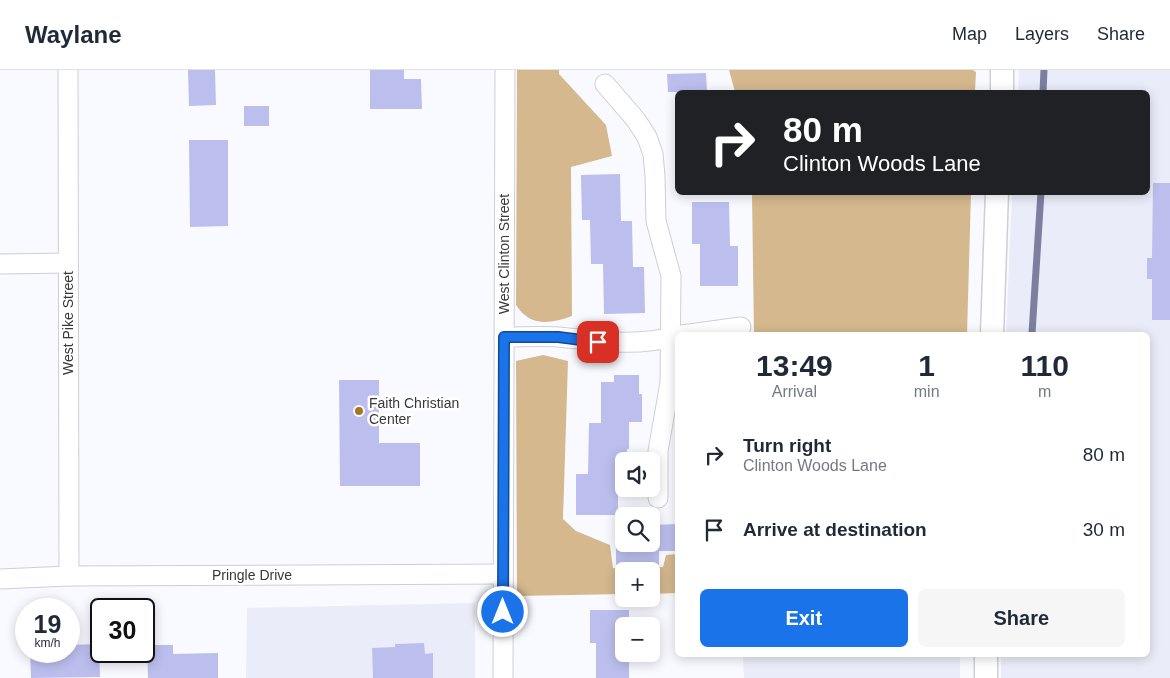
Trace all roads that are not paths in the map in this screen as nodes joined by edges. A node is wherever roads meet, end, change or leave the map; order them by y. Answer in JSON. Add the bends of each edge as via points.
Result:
{"nodes":[{"id":1,"x":68,"y":70,"type":"edge"},
{"id":2,"x":504,"y":70,"type":"edge"},
{"id":3,"x":1002,"y":70,"type":"edge"},
{"id":4,"x":605,"y":84,"type":"dead end"},
{"id":5,"x":1002,"y":90,"type":"edge"},
{"id":6,"x":997,"y":195,"type":"edge"},
{"id":7,"x":68,"y":263,"type":"junction"},
{"id":8,"x":0,"y":264,"type":"edge"},
{"id":9,"x":741,"y":327,"type":"dead end"},
{"id":10,"x":677,"y":332,"type":"edge"},
{"id":11,"x":705,"y":332,"type":"edge"},
{"id":12,"x":992,"y":332,"type":"edge"},
{"id":13,"x":675,"y":336,"type":"edge"},
{"id":14,"x":504,"y":337,"type":"junction"},
{"id":15,"x":675,"y":349,"type":"edge"},
{"id":16,"x":658,"y":498,"type":"dead end"},
{"id":17,"x":503,"y":574,"type":"junction"},
{"id":18,"x":69,"y":576,"type":"junction"},
{"id":19,"x":0,"y":579,"type":"edge"},
{"id":20,"x":986,"y":657,"type":"edge"},
{"id":21,"x":503,"y":678,"type":"edge"},
{"id":22,"x":986,"y":678,"type":"edge"}],
"edges":[{"from":1,"to":7,"type":"street","name":"West Pike Street"},
{"from":2,"to":14,"type":"street","name":"West Clinton Street"},
{"from":3,"to":5,"type":"street"},
{"from":4,"to":10,"type":"street","via":[[636,120],[653,154],[656,221],[671,276]]},
{"from":6,"to":12,"type":"street"},
{"from":7,"to":8,"type":"street"},
{"from":7,"to":18,"type":"street","name":"West Pike Street"},
{"from":9,"to":11,"type":"street"},
{"from":13,"to":14,"type":"street","via":[[611,344],[558,337]]},
{"from":14,"to":17,"type":"street","name":"West Clinton Street"},
{"from":15,"to":16,"type":"street","via":[[658,451]]},
{"from":17,"to":18,"type":"street","name":"Pringle Drive"},
{"from":17,"to":21,"type":"street","name":"West Clinton Street"},
{"from":18,"to":19,"type":"street","name":"Pringle Drive"},
{"from":20,"to":22,"type":"street"}]}
